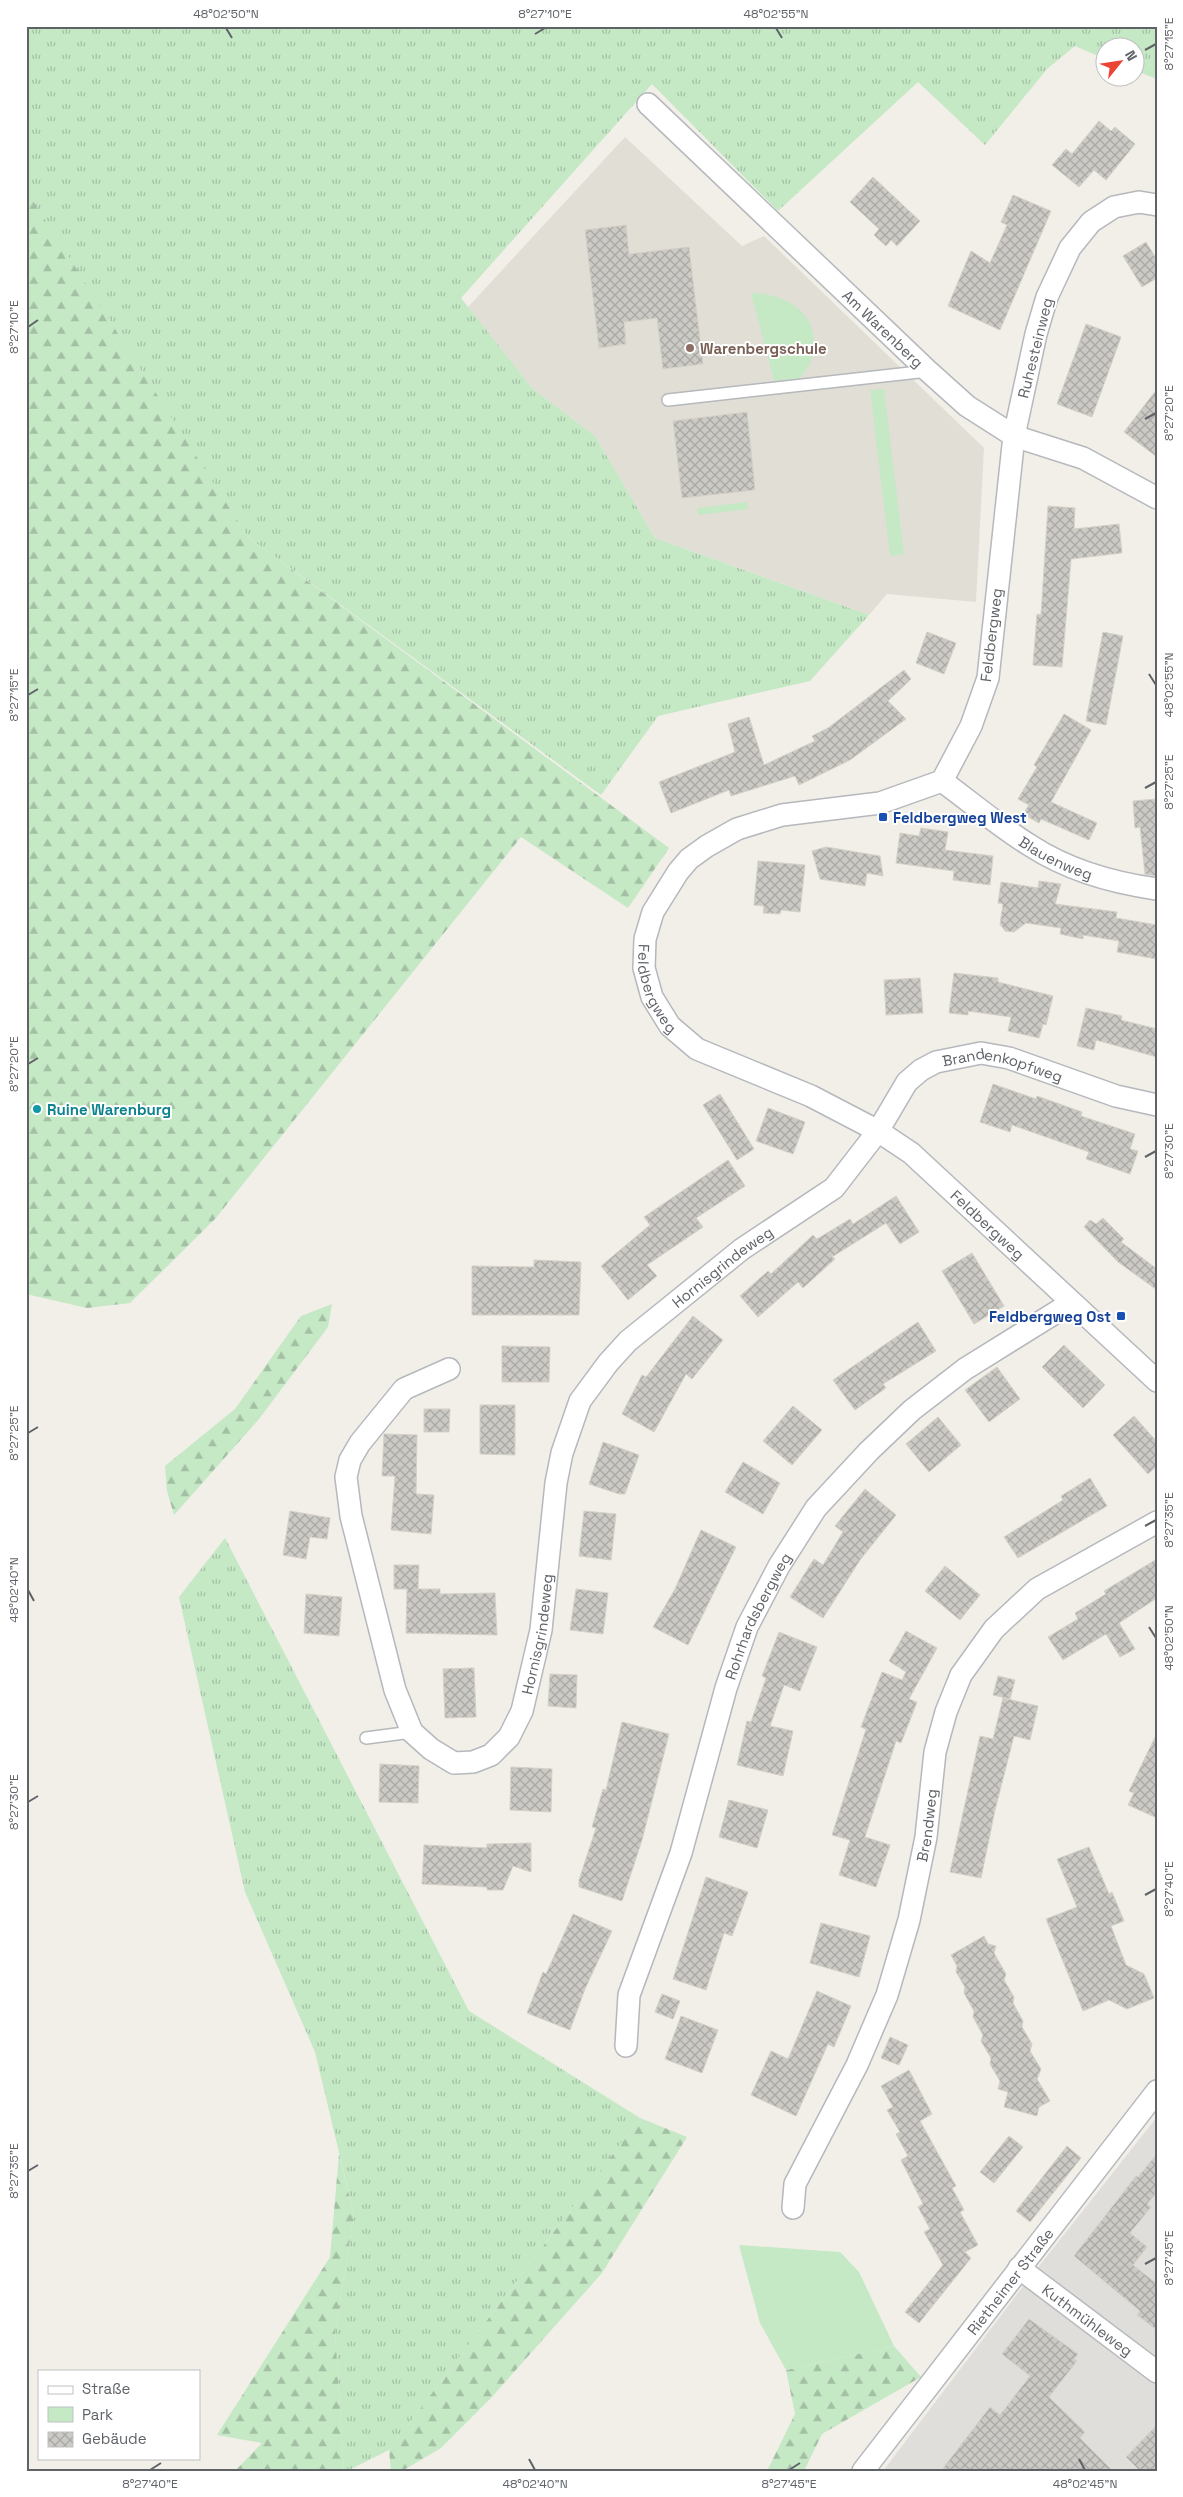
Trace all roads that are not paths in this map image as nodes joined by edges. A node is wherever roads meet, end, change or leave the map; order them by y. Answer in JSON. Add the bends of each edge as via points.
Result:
{"nodes":[{"id":1,"x":648,"y":104,"type":"dead end"},
{"id":2,"x":1157,"y":205,"type":"edge"},
{"id":3,"x":928,"y":371,"type":"junction"},
{"id":4,"x":668,"y":400,"type":"dead end"},
{"id":5,"x":1014,"y":436,"type":"junction"},
{"id":6,"x":1157,"y":498,"type":"edge"},
{"id":7,"x":942,"y":781,"type":"junction"},
{"id":8,"x":1157,"y":889,"type":"edge"},
{"id":9,"x":1157,"y":1105,"type":"edge"},
{"id":10,"x":878,"y":1131,"type":"junction"},
{"id":11,"x":1071,"y":1303,"type":"junction"},
{"id":12,"x":449,"y":1369,"type":"dead end"},
{"id":13,"x":1157,"y":1381,"type":"edge"},
{"id":14,"x":1157,"y":1522,"type":"edge"},
{"id":15,"x":412,"y":1732,"type":"junction"},
{"id":16,"x":366,"y":1738,"type":"dead end"},
{"id":17,"x":626,"y":2046,"type":"dead end"},
{"id":18,"x":1157,"y":2091,"type":"edge"},
{"id":19,"x":793,"y":2208,"type":"dead end"},
{"id":20,"x":1019,"y":2268,"type":"junction"},
{"id":21,"x":1157,"y":2372,"type":"edge"},
{"id":22,"x":863,"y":2471,"type":"edge"}],
"edges":[{"from":1,"to":3,"type":"street","name":"Am Warenberg"},
{"from":2,"to":5,"type":"street","name":"Ruhesteinweg","via":[[1140,202],[1114,207],[1091,222],[1070,248],[1036,334]]},
{"from":3,"to":4,"type":"lane"},
{"from":3,"to":5,"type":"street","name":"Am Warenberg","via":[[967,406]]},
{"from":5,"to":6,"type":"street","name":"Am Warenberg","via":[[1083,458]]},
{"from":5,"to":7,"type":"street","name":"Feldbergweg","via":[[988,678],[971,726]]},
{"from":7,"to":8,"type":"street","name":"Blauenweg","via":[[1032,847],[1082,871]]},
{"from":7,"to":10,"type":"street","name":"Feldbergweg","via":[[880,803],[782,815],[736,829],[701,850],[678,872],[653,912],[644,939],[644,968],[652,996],[670,1026],[697,1049],[811,1096]]},
{"from":9,"to":10,"type":"street","name":"Brandenkopfweg","via":[[1116,1096],[1009,1058],[981,1053],[936,1062],[921,1070],[907,1082]]},
{"from":10,"to":11,"type":"street","name":"Feldbergweg","via":[[911,1153],[946,1184]]},
{"from":10,"to":15,"type":"street","name":"Hornisgrindeweg","via":[[834,1188],[742,1249],[628,1342],[580,1401],[562,1453],[556,1483],[541,1630],[522,1711],[509,1737],[490,1755],[473,1762],[454,1763]]},
{"from":11,"to":13,"type":"street","name":"Feldbergweg"},
{"from":11,"to":17,"type":"street","name":"Rohrhardsbergweg","via":[[965,1368],[912,1410],[816,1508],[779,1566],[747,1627],[726,1688],[681,1852],[629,1995]]},
{"from":12,"to":15,"type":"street","name":"Hornisgrindeweg","via":[[404,1389],[360,1443],[350,1460],[346,1477],[351,1516],[395,1690]]},
{"from":14,"to":19,"type":"street","name":"Brendweg","via":[[1037,1589],[994,1629],[961,1675],[935,1752],[926,1837],[909,1920],[887,1995],[858,2065],[795,2184]]},
{"from":15,"to":16,"type":"lane"},
{"from":18,"to":20,"type":"street","name":"Rietheimer Straße"},
{"from":20,"to":21,"type":"street","name":"Kuthmühleweg"},
{"from":20,"to":22,"type":"street","name":"Rietheimer Straße"}]}
